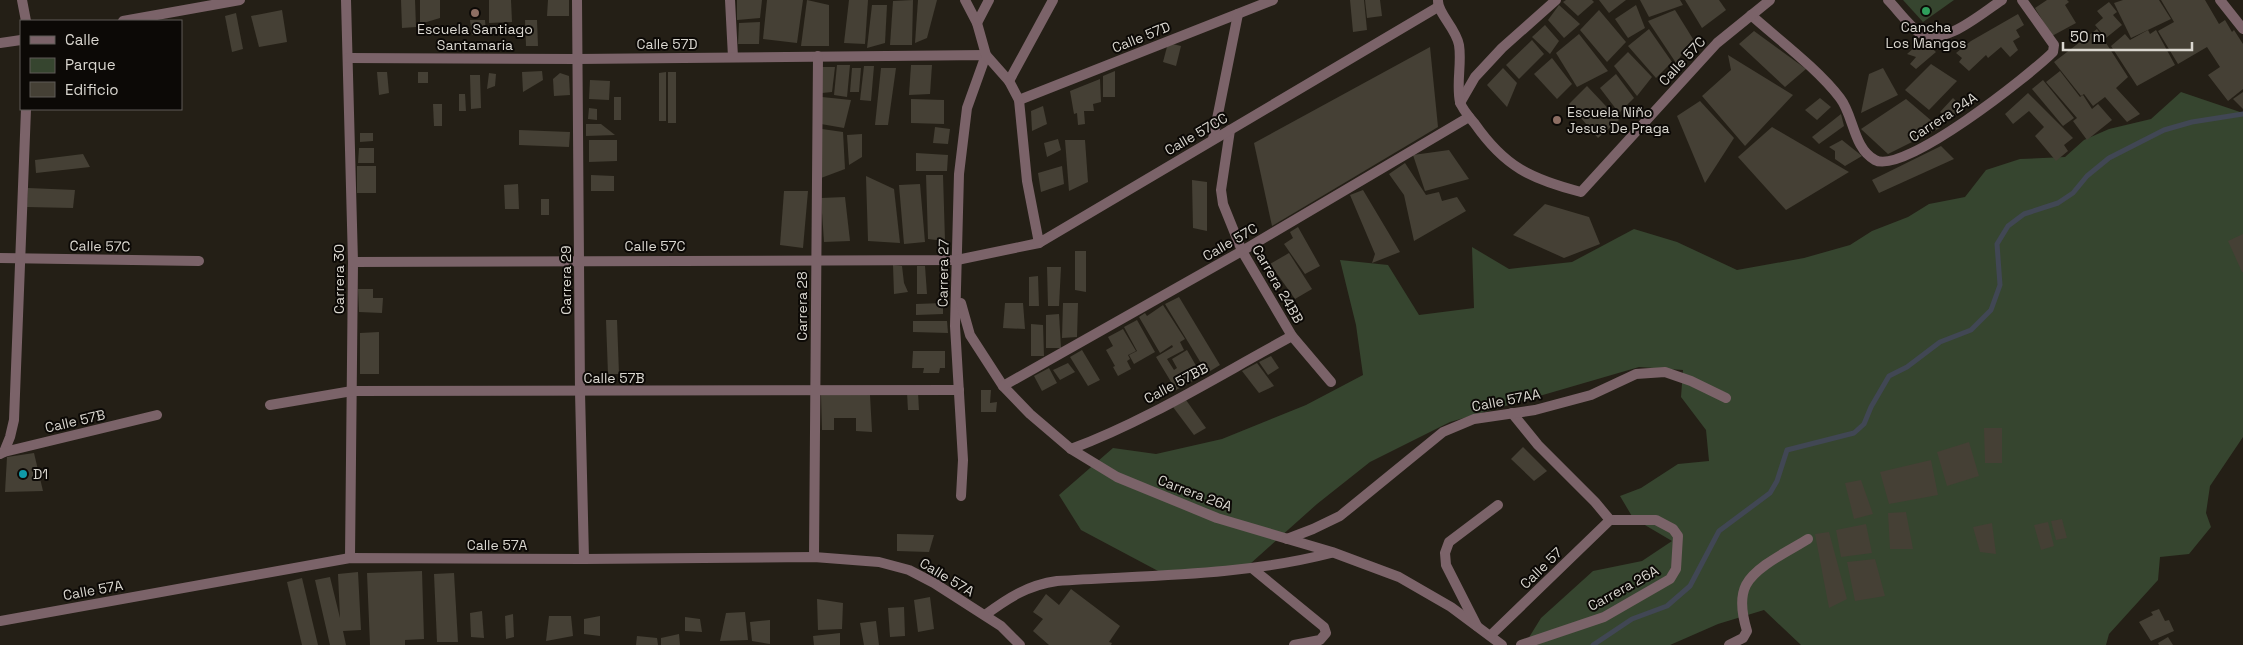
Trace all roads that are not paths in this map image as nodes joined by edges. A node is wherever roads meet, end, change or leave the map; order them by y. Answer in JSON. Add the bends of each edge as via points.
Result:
{"nodes":[{"id":1,"x":22,"y":0,"type":"edge"},
{"id":2,"x":240,"y":0,"type":"edge"},
{"id":3,"x":346,"y":0,"type":"edge"},
{"id":4,"x":577,"y":0,"type":"edge"},
{"id":5,"x":730,"y":0,"type":"edge"},
{"id":6,"x":964,"y":0,"type":"edge"},
{"id":7,"x":989,"y":0,"type":"edge"},
{"id":8,"x":1053,"y":0,"type":"edge"},
{"id":9,"x":1273,"y":0,"type":"edge"},
{"id":10,"x":1556,"y":0,"type":"edge"},
{"id":11,"x":1770,"y":0,"type":"edge"},
{"id":12,"x":1888,"y":0,"type":"edge"},
{"id":13,"x":2002,"y":0,"type":"edge"},
{"id":14,"x":2022,"y":0,"type":"edge"},
{"id":15,"x":2220,"y":0,"type":"edge"},
{"id":16,"x":1438,"y":3,"type":"edge"},
{"id":17,"x":1238,"y":14,"type":"junction"},
{"id":18,"x":1751,"y":15,"type":"junction"},
{"id":19,"x":26,"y":20,"type":"edge"},
{"id":20,"x":129,"y":20,"type":"edge"},
{"id":21,"x":977,"y":23,"type":"junction"},
{"id":22,"x":2243,"y":28,"type":"edge"},
{"id":23,"x":20,"y":40,"type":"edge"},
{"id":24,"x":0,"y":43,"type":"edge"},
{"id":25,"x":986,"y":55,"type":"junction"},
{"id":26,"x":818,"y":56,"type":"junction"},
{"id":27,"x":733,"y":57,"type":"junction"},
{"id":28,"x":348,"y":58,"type":"junction"},
{"id":29,"x":577,"y":58,"type":"junction"},
{"id":30,"x":1009,"y":81,"type":"junction"},
{"id":31,"x":1019,"y":100,"type":"junction"},
{"id":32,"x":1460,"y":102,"type":"junction"},
{"id":33,"x":26,"y":110,"type":"edge"},
{"id":34,"x":1469,"y":117,"type":"junction"},
{"id":35,"x":1230,"y":130,"type":"junction"},
{"id":36,"x":1213,"y":138,"type":"junction"},
{"id":37,"x":1039,"y":243,"type":"junction"},
{"id":38,"x":1242,"y":251,"type":"junction"},
{"id":39,"x":0,"y":258,"type":"edge"},
{"id":40,"x":20,"y":258,"type":"junction"},
{"id":41,"x":580,"y":260,"type":"junction"},
{"id":42,"x":816,"y":260,"type":"junction"},
{"id":43,"x":957,"y":260,"type":"junction"},
{"id":44,"x":199,"y":261,"type":"dead end"},
{"id":45,"x":353,"y":262,"type":"junction"},
{"id":46,"x":958,"y":279,"type":"junction"},
{"id":47,"x":1292,"y":336,"type":"junction"},
{"id":48,"x":1331,"y":382,"type":"dead end"},
{"id":49,"x":1002,"y":386,"type":"junction"},
{"id":50,"x":815,"y":390,"type":"junction"},
{"id":51,"x":960,"y":390,"type":"junction"},
{"id":52,"x":352,"y":391,"type":"junction"},
{"id":53,"x":580,"y":392,"type":"junction"},
{"id":54,"x":1726,"y":398,"type":"dead end"},
{"id":55,"x":270,"y":405,"type":"dead end"},
{"id":56,"x":1512,"y":413,"type":"junction"},
{"id":57,"x":157,"y":415,"type":"dead end"},
{"id":58,"x":1071,"y":449,"type":"junction"},
{"id":59,"x":2,"y":453,"type":"edge"},
{"id":60,"x":961,"y":496,"type":"dead end"},
{"id":61,"x":1498,"y":505,"type":"dead end"},
{"id":62,"x":1610,"y":520,"type":"junction"},
{"id":63,"x":1287,"y":539,"type":"junction"},
{"id":64,"x":1808,"y":540,"type":"dead end"},
{"id":65,"x":1332,"y":552,"type":"junction"},
{"id":66,"x":814,"y":557,"type":"junction"},
{"id":67,"x":350,"y":558,"type":"junction"},
{"id":68,"x":584,"y":559,"type":"junction"},
{"id":69,"x":1253,"y":569,"type":"junction"},
{"id":70,"x":985,"y":615,"type":"junction"},
{"id":71,"x":0,"y":620,"type":"edge"},
{"id":72,"x":1478,"y":627,"type":"junction"},
{"id":73,"x":1491,"y":635,"type":"junction"},
{"id":74,"x":1020,"y":645,"type":"edge"},
{"id":75,"x":1294,"y":645,"type":"edge"},
{"id":76,"x":1502,"y":645,"type":"edge"},
{"id":77,"x":1521,"y":645,"type":"edge"},
{"id":78,"x":1729,"y":645,"type":"edge"}],
"edges":[{"from":1,"to":19,"type":"street"},
{"from":2,"to":20,"type":"street"},
{"from":3,"to":28,"type":"street","name":"Carrera 30"},
{"from":4,"to":29,"type":"street","name":"Carrera 29"},
{"from":5,"to":27,"type":"street"},
{"from":6,"to":21,"type":"street"},
{"from":7,"to":21,"type":"street"},
{"from":8,"to":30,"type":"street"},
{"from":9,"to":17,"type":"street","name":"Calle 57D"},
{"from":10,"to":32,"type":"street","via":[[1502,48],[1475,77]]},
{"from":11,"to":18,"type":"street","name":"Calle 57C"},
{"from":12,"to":13,"type":"street","via":[[1920,34],[1935,38],[1949,35]]},
{"from":14,"to":18,"type":"street","name":"Carrera 24A","via":[[2054,45],[2053,52],[2022,79],[1919,151],[1888,162],[1876,161],[1861,146],[1841,99]]},
{"from":15,"to":22,"type":"street"},
{"from":16,"to":32,"type":"street","via":[[1459,44]]},
{"from":16,"to":35,"type":"street","name":"Calle 57CC"},
{"from":17,"to":31,"type":"street","name":"Calle 57D"},
{"from":17,"to":36,"type":"street"},
{"from":18,"to":34,"type":"street","name":"Calle 57C","via":[[1716,43],[1581,192],[1546,183],[1517,168],[1491,148]]},
{"from":21,"to":25,"type":"street"},
{"from":23,"to":24,"type":"street"},
{"from":25,"to":26,"type":"street","name":"Calle 57D"},
{"from":25,"to":30,"type":"street"},
{"from":25,"to":43,"type":"street","name":"Carrera 27","via":[[966,108],[958,174]]},
{"from":26,"to":27,"type":"street","name":"Calle 57D"},
{"from":26,"to":42,"type":"street","name":"Carrera 28"},
{"from":27,"to":29,"type":"street","name":"Calle 57D"},
{"from":28,"to":29,"type":"street","name":"Calle 57D"},
{"from":28,"to":45,"type":"street","name":"Carrera 30"},
{"from":29,"to":41,"type":"street","name":"Carrera 29"},
{"from":30,"to":31,"type":"street"},
{"from":31,"to":37,"type":"street","via":[[1027,181]]},
{"from":32,"to":34,"type":"street"},
{"from":33,"to":40,"type":"street"},
{"from":34,"to":38,"type":"street","name":"Calle 57C"},
{"from":35,"to":36,"type":"street","name":"Calle 57CC"},
{"from":35,"to":38,"type":"street","name":"Carrera 24BB","via":[[1221,190],[1223,204]]},
{"from":36,"to":37,"type":"street","name":"Calle 57CC"},
{"from":37,"to":43,"type":"street","name":"Calle 57CC"},
{"from":38,"to":47,"type":"street","name":"Carrera 24BB"},
{"from":38,"to":49,"type":"street","name":"Calle 57C"},
{"from":39,"to":40,"type":"street","name":"Calle 57C"},
{"from":40,"to":44,"type":"street","name":"Calle 57C"},
{"from":40,"to":59,"type":"street","via":[[14,420]]},
{"from":41,"to":42,"type":"street","name":"Calle 57C"},
{"from":41,"to":45,"type":"street","name":"Calle 57C"},
{"from":41,"to":53,"type":"street","name":"Carrera 29"},
{"from":42,"to":43,"type":"street","name":"Calle 57C"},
{"from":42,"to":50,"type":"street","name":"Carrera 28"},
{"from":43,"to":46,"type":"street","name":"Carrera 27"},
{"from":45,"to":52,"type":"street","name":"Carrera 30"},
{"from":46,"to":49,"type":"street","name":"Carrera 26A","via":[[962,311],[970,335]]},
{"from":46,"to":51,"type":"street","name":"Carrera 27","via":[[955,326]]},
{"from":47,"to":48,"type":"street","name":"Carrera 24BB"},
{"from":47,"to":58,"type":"street","name":"Calle 57BB","via":[[1136,420]]},
{"from":49,"to":58,"type":"street","name":"Carrera 26A"},
{"from":50,"to":51,"type":"street","name":"Calle 57B"},
{"from":50,"to":53,"type":"street","name":"Calle 57B"},
{"from":50,"to":66,"type":"street","name":"Carrera 28"},
{"from":51,"to":60,"type":"street","name":"Carrera 27"},
{"from":52,"to":53,"type":"street","name":"Calle 57B"},
{"from":52,"to":55,"type":"street","name":"Calle 57B"},
{"from":52,"to":67,"type":"street","name":"Carrera 30"},
{"from":53,"to":68,"type":"street","name":"Carrera 29"},
{"from":54,"to":56,"type":"street","name":"Calle 57AA","via":[[1664,372],[1636,374],[1591,395]]},
{"from":56,"to":62,"type":"street"},
{"from":56,"to":63,"type":"street","name":"Calle 57AA","via":[[1474,419],[1443,432],[1340,516]]},
{"from":57,"to":59,"type":"street","name":"Calle 57B"},
{"from":58,"to":63,"type":"street","name":"Carrera 26A","via":[[1126,481],[1217,518]]},
{"from":61,"to":72,"type":"street","via":[[1448,542],[1445,553],[1446,565]]},
{"from":62,"to":73,"type":"street","name":"Calle 57"},
{"from":62,"to":77,"type":"street","name":"Carrera 26A","via":[[1656,520],[1673,529],[1678,536],[1676,569],[1670,579],[1604,617]]},
{"from":63,"to":65,"type":"street","name":"Carrera 26A"},
{"from":64,"to":78,"type":"street","via":[[1758,571],[1745,586],[1742,612],[1747,631],[1743,638]]},
{"from":65,"to":69,"type":"street"},
{"from":65,"to":72,"type":"street","name":"Carrera 26A","via":[[1399,577]]},
{"from":66,"to":68,"type":"street","name":"Calle 57A"},
{"from":66,"to":70,"type":"street","name":"Calle 57A","via":[[879,562],[909,570]]},
{"from":67,"to":68,"type":"street","name":"Calle 57A"},
{"from":67,"to":71,"type":"street","name":"Calle 57A"},
{"from":69,"to":70,"type":"street","via":[[1056,580],[1022,590]]},
{"from":69,"to":75,"type":"street","via":[[1324,627],[1326,633],[1320,640]]},
{"from":70,"to":74,"type":"street","name":"Calle 57A"},
{"from":72,"to":73,"type":"street","name":"Carrera 26A"},
{"from":73,"to":76,"type":"street","name":"Carrera 26A"}]}
